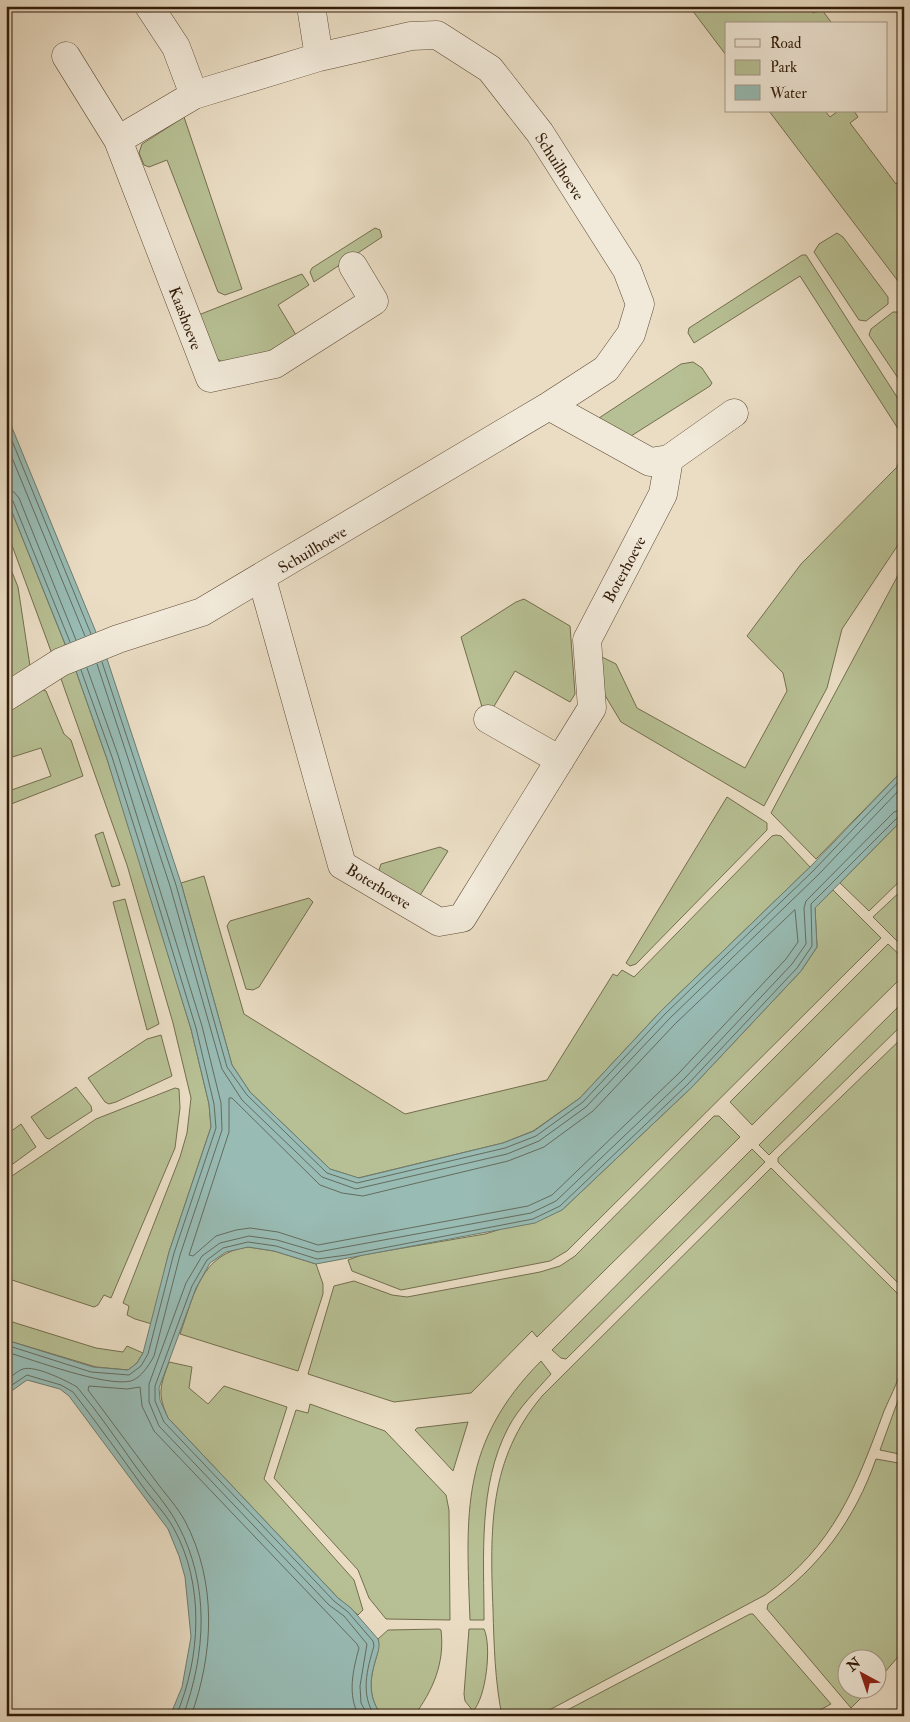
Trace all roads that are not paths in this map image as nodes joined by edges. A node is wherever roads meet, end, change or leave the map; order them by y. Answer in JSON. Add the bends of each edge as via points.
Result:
{"nodes":[{"id":1,"x":149,"y":6,"type":"edge"},
{"id":2,"x":311,"y":6,"type":"edge"},
{"id":3,"x":66,"y":56,"type":"dead end"},
{"id":4,"x":319,"y":57,"type":"junction"},
{"id":5,"x":194,"y":95,"type":"junction"},
{"id":6,"x":118,"y":140,"type":"junction"},
{"id":7,"x":353,"y":266,"type":"dead end"},
{"id":8,"x":549,"y":406,"type":"junction"},
{"id":9,"x":734,"y":413,"type":"dead end"},
{"id":10,"x":669,"y":460,"type":"junction"},
{"id":11,"x":262,"y":579,"type":"junction"},
{"id":12,"x":6,"y":697,"type":"edge"},
{"id":13,"x":488,"y":719,"type":"dead end"},
{"id":14,"x":560,"y":760,"type":"junction"}],
"edges":[{"from":1,"to":5,"type":"street","via":[[176,47]]},
{"from":2,"to":4,"type":"street"},
{"from":3,"to":6,"type":"street","name":"Kaashoeve"},
{"from":4,"to":5,"type":"street","name":"Schuilhoeve"},
{"from":4,"to":8,"type":"street","name":"Schuilhoeve","via":[[411,36],[437,35],[490,69],[540,134],[627,270],[640,304],[631,334],[606,369]]},
{"from":5,"to":6,"type":"street","name":"Schuilhoeve"},
{"from":6,"to":7,"type":"street","name":"Kaashoeve","via":[[210,378],[275,364],[374,301]]},
{"from":8,"to":10,"type":"street","via":[[650,462]]},
{"from":8,"to":11,"type":"street","name":"Schuilhoeve"},
{"from":9,"to":10,"type":"street"},
{"from":10,"to":14,"type":"street","name":"Boterhoeve","via":[[663,494],[587,640],[592,708]]},
{"from":11,"to":12,"type":"street","name":"Schuilhoeve","via":[[202,612],[61,662]]},
{"from":11,"to":14,"type":"street","name":"Boterhoeve","via":[[342,865],[439,922],[462,918]]},
{"from":13,"to":14,"type":"street"}]}
